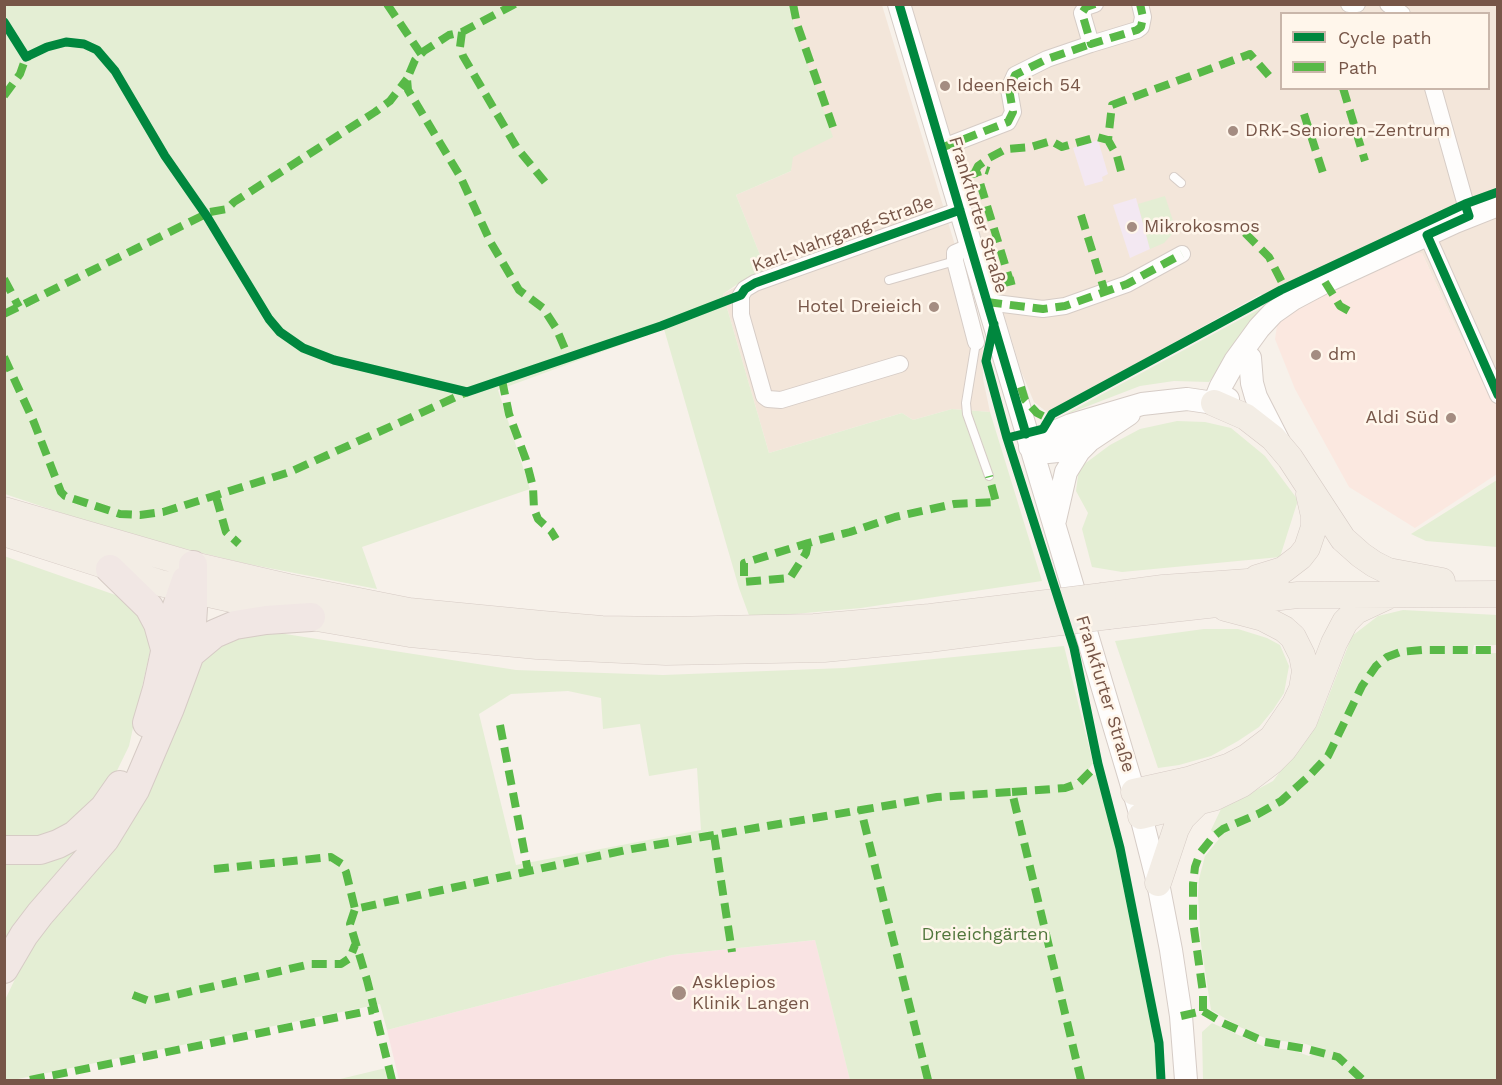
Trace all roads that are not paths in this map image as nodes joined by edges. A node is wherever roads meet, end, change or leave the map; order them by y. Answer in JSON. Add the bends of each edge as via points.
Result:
{"nodes":[{"id":1,"x":899,"y":4,"type":"edge"},
{"id":2,"x":1095,"y":4,"type":"edge"},
{"id":3,"x":1140,"y":4,"type":"edge"},
{"id":4,"x":1349,"y":4,"type":"edge"},
{"id":5,"x":1357,"y":4,"type":"edge"},
{"id":6,"x":1091,"y":44,"type":"junction"},
{"id":7,"x":1434,"y":90,"type":"edge"},
{"id":8,"x":941,"y":148,"type":"junction"},
{"id":9,"x":1497,"y":205,"type":"edge"},
{"id":10,"x":960,"y":210,"type":"junction"},
{"id":11,"x":1469,"y":216,"type":"junction"},
{"id":12,"x":1426,"y":236,"type":"junction"},
{"id":13,"x":963,"y":253,"type":"junction"},
{"id":14,"x":1182,"y":254,"type":"dead end"},
{"id":15,"x":889,"y":280,"type":"dead end"},
{"id":16,"x":987,"y":302,"type":"junction"},
{"id":17,"x":1269,"y":318,"type":"junction"},
{"id":18,"x":976,"y":342,"type":"joint"},
{"id":19,"x":1250,"y":358,"type":"junction"},
{"id":20,"x":900,"y":364,"type":"dead end"},
{"id":21,"x":1497,"y":395,"type":"edge"},
{"id":22,"x":1159,"y":401,"type":"junction"},
{"id":23,"x":1214,"y":403,"type":"junction"},
{"id":24,"x":1017,"y":404,"type":"junction"},
{"id":25,"x":1071,"y":425,"type":"junction"},
{"id":26,"x":1090,"y":440,"type":"junction"},
{"id":27,"x":1030,"y":447,"type":"junction"},
{"id":28,"x":1284,"y":451,"type":"junction"},
{"id":29,"x":989,"y":476,"type":"dead end"},
{"id":30,"x":1305,"y":482,"type":"junction"},
{"id":31,"x":4,"y":510,"type":"edge"},
{"id":32,"x":1054,"y":524,"type":"junction"},
{"id":33,"x":4,"y":533,"type":"edge"},
{"id":34,"x":110,"y":568,"type":"junction"},
{"id":35,"x":189,"y":582,"type":"junction"},
{"id":36,"x":1226,"y":583,"type":"junction"},
{"id":37,"x":1409,"y":585,"type":"junction"},
{"id":38,"x":1497,"y":589,"type":"edge"},
{"id":39,"x":1497,"y":594,"type":"edge"},
{"id":40,"x":1204,"y":604,"type":"junction"},
{"id":41,"x":1106,"y":606,"type":"junction"},
{"id":42,"x":1058,"y":612,"type":"junction"},
{"id":43,"x":311,"y":618,"type":"junction"},
{"id":44,"x":178,"y":651,"type":"junction"},
{"id":45,"x":1134,"y":792,"type":"junction"},
{"id":46,"x":1196,"y":804,"type":"junction"},
{"id":47,"x":1141,"y":816,"type":"junction"},
{"id":48,"x":4,"y":850,"type":"edge"},
{"id":49,"x":1158,"y":883,"type":"junction"},
{"id":50,"x":4,"y":969,"type":"edge"},
{"id":51,"x":1186,"y":1080,"type":"edge"}],
"edges":[{"from":1,"to":8,"type":"main road","name":"Frankfurter Straße"},
{"from":2,"to":6,"type":"street","via":[[1082,13]]},
{"from":3,"to":6,"type":"street","via":[[1141,27]]},
{"from":4,"to":5,"type":"street"},
{"from":6,"to":8,"type":"street","via":[[1015,75],[1009,89],[1013,112],[1008,122]]},
{"from":7,"to":11,"type":"street"},
{"from":8,"to":10,"type":"main road","name":"Frankfurter Straße"},
{"from":9,"to":11,"type":"main road"},
{"from":10,"to":13,"type":"main road","name":"Frankfurter Straße"},
{"from":10,"to":20,"type":"street","name":"Karl-Nahrgang-Straße","via":[[755,283],[741,295],[741,315],[768,399],[781,400]]},
{"from":11,"to":12,"type":"main road"},
{"from":12,"to":17,"type":"main road","via":[[1310,290]]},
{"from":12,"to":21,"type":"street"},
{"from":13,"to":15,"type":"lane"},
{"from":13,"to":16,"type":"main road","name":"Frankfurter Straße"},
{"from":13,"to":18,"type":"street","name":"Frankfurter Straße"},
{"from":14,"to":16,"type":"street","via":[[1127,284],[1065,306],[1043,309]]},
{"from":16,"to":24,"type":"main road","name":"Frankfurter Straße"},
{"from":17,"to":19,"type":"main road"},
{"from":17,"to":23,"type":"main road","via":[[1235,361]]},
{"from":18,"to":29,"type":"lane","via":[[967,414]]},
{"from":19,"to":23,"type":"main road","via":[[1232,396]]},
{"from":19,"to":28,"type":"main road","via":[[1256,397]]},
{"from":22,"to":23,"type":"main road","via":[[1187,399]]},
{"from":22,"to":25,"type":"main road"},
{"from":22,"to":26,"type":"main road"},
{"from":23,"to":28,"type":"main road","via":[[1260,426]]},
{"from":24,"to":25,"type":"main road","via":[[1025,413],[1047,423]]},
{"from":24,"to":27,"type":"main road","name":"Frankfurter Straße"},
{"from":25,"to":27,"type":"main road"},
{"from":26,"to":27,"type":"main road","via":[[1058,452]]},
{"from":26,"to":32,"type":"main road","via":[[1066,472]]},
{"from":27,"to":32,"type":"main road","name":"Frankfurter Straße"},
{"from":28,"to":30,"type":"main road"},
{"from":30,"to":36,"type":"main road","via":[[1314,527],[1300,557],[1276,573]]},
{"from":30,"to":37,"type":"main road","via":[[1351,547]]},
{"from":31,"to":35,"type":"main road"},
{"from":32,"to":45,"type":"main road","name":"Frankfurter Straße"},
{"from":33,"to":34,"type":"main road"},
{"from":34,"to":35,"type":"main road"},
{"from":34,"to":44,"type":"highway","via":[[149,608]]},
{"from":35,"to":42,"type":"main road","via":[[310,592],[409,611],[602,628],[730,630]]},
{"from":35,"to":43,"type":"main road"},
{"from":35,"to":44,"type":"highway"},
{"from":36,"to":37,"type":"main road","via":[[1335,578]]},
{"from":36,"to":41,"type":"main road"},
{"from":37,"to":38,"type":"main road"},
{"from":37,"to":39,"type":"main road"},
{"from":37,"to":40,"type":"main road"},
{"from":37,"to":46,"type":"main road","via":[[1356,611],[1345,622],[1305,721],[1271,762],[1242,784]]},
{"from":40,"to":41,"type":"main road"},
{"from":40,"to":45,"type":"main road","via":[[1248,613],[1284,629],[1297,642],[1302,655],[1302,689],[1272,738],[1247,757],[1188,780]]},
{"from":41,"to":42,"type":"main road","bridge":true},
{"from":42,"to":43,"type":"main road","via":[[929,639],[824,649],[666,652],[422,635]]},
{"from":43,"to":44,"type":"highway","via":[[235,625]]},
{"from":44,"to":48,"type":"highway","via":[[138,746],[104,808],[85,827],[58,844],[40,850]]},
{"from":44,"to":50,"type":"highway","via":[[154,748],[135,790],[119,819],[40,914]]},
{"from":45,"to":47,"type":"main road","name":"Frankfurter Straße"},
{"from":46,"to":47,"type":"main road"},
{"from":46,"to":49,"type":"main road","via":[[1176,829]]},
{"from":47,"to":49,"type":"main road","name":"Frankfurter Straße"},
{"from":49,"to":51,"type":"main road","name":"Frankfurter Straße","via":[[1181,1016]]}]}
